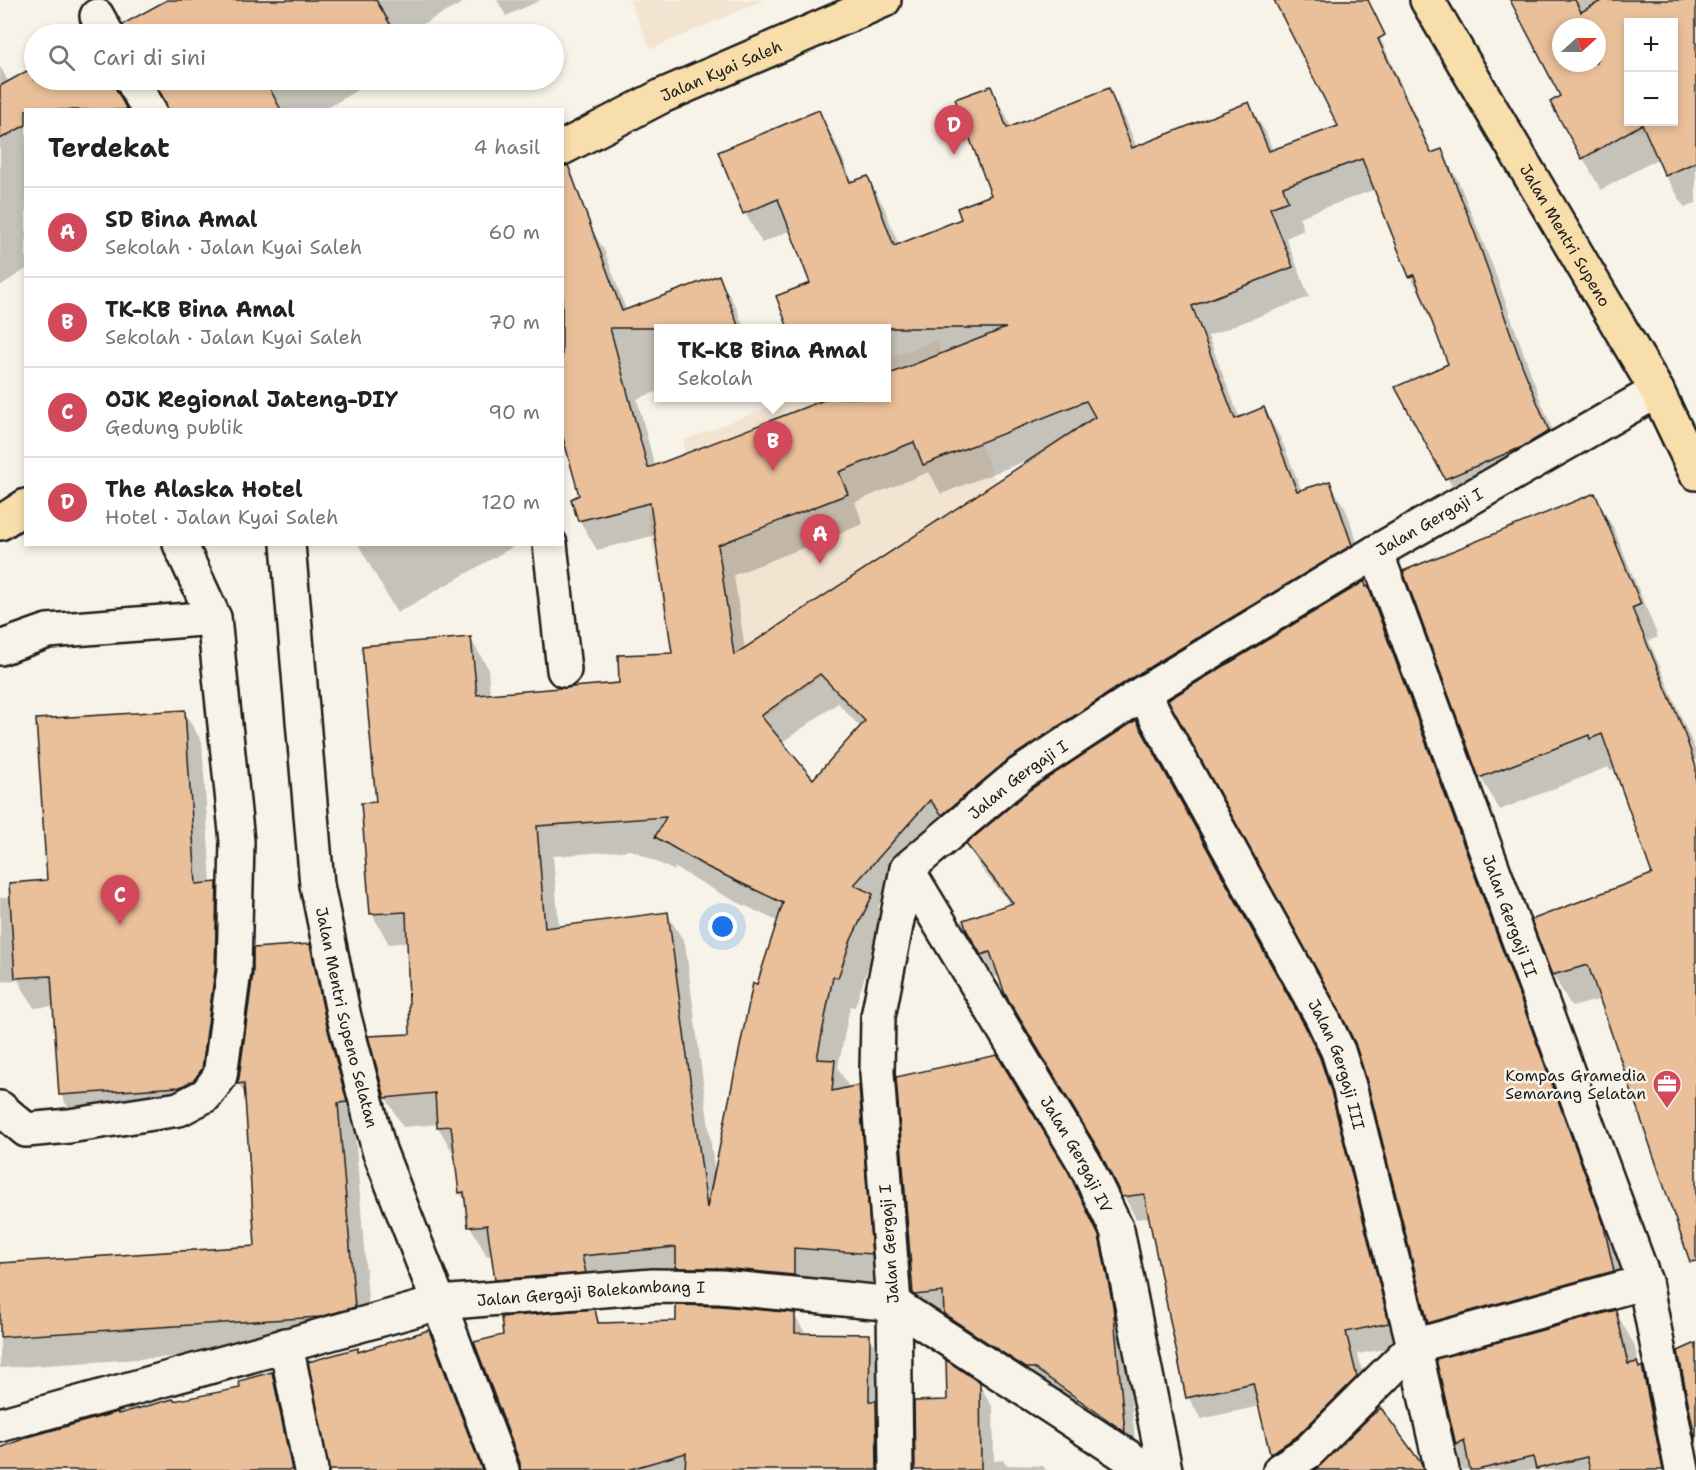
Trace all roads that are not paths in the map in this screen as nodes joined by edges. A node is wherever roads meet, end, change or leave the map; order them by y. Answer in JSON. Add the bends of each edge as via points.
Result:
{"nodes":[{"id":1,"x":884,"y":0,"type":"edge"},
{"id":2,"x":1427,"y":0,"type":"edge"},
{"id":3,"x":137,"y":90,"type":"edge"},
{"id":4,"x":147,"y":108,"type":"edge"},
{"id":5,"x":564,"y":147,"type":"edge"},
{"id":6,"x":1657,"y":391,"type":"junction"},
{"id":7,"x":1696,"y":473,"type":"edge"},
{"id":8,"x":181,"y":546,"type":"edge"},
{"id":9,"x":288,"y":546,"type":"edge"},
{"id":10,"x":550,"y":546,"type":"edge"},
{"id":11,"x":1376,"y":552,"type":"junction"},
{"id":12,"x":214,"y":618,"type":"junction"},
{"id":13,"x":0,"y":648,"type":"edge"},
{"id":14,"x":564,"y":670,"type":"dead end"},
{"id":15,"x":1143,"y":693,"type":"junction"},
{"id":16,"x":907,"y":869,"type":"junction"},
{"id":17,"x":0,"y":1108,"type":"edge"},
{"id":18,"x":1645,"y":1282,"type":"junction"},
{"id":19,"x":439,"y":1303,"type":"junction"},
{"id":20,"x":894,"y":1304,"type":"junction"},
{"id":21,"x":286,"y":1345,"type":"junction"},
{"id":22,"x":1414,"y":1347,"type":"junction"},
{"id":23,"x":0,"y":1425,"type":"edge"},
{"id":24,"x":311,"y":1470,"type":"edge"},
{"id":25,"x":502,"y":1470,"type":"edge"},
{"id":26,"x":896,"y":1470,"type":"edge"},
{"id":27,"x":1148,"y":1470,"type":"edge"},
{"id":28,"x":1165,"y":1470,"type":"edge"},
{"id":29,"x":1280,"y":1470,"type":"edge"},
{"id":30,"x":1442,"y":1470,"type":"edge"},
{"id":31,"x":1682,"y":1470,"type":"edge"}],
"edges":[{"from":1,"to":5,"type":"main road","name":"Jalan Kyai Saleh","via":[[662,96]]},
{"from":2,"to":6,"type":"main road","name":"Jalan Mentri Supeno"},
{"from":3,"to":4,"type":"street"},
{"from":6,"to":7,"type":"main road","name":"Jalan Mentri Supeno"},
{"from":6,"to":11,"type":"street","name":"Jalan Gergaji I"},
{"from":8,"to":12,"type":"street"},
{"from":9,"to":19,"type":"street","name":"Jalan Mentri Supeno Selatan","via":[[321,907],[344,1017],[379,1150]]},
{"from":10,"to":14,"type":"street"},
{"from":11,"to":15,"type":"street","name":"Jalan Gergaji I"},
{"from":11,"to":18,"type":"street","name":"Jalan Gergaji II"},
{"from":12,"to":13,"type":"street","via":[[48,631]]},
{"from":12,"to":17,"type":"street","via":[[237,841],[234,971],[220,1076],[206,1095],[179,1110],[26,1130]]},
{"from":15,"to":16,"type":"street","name":"Jalan Gergaji I","via":[[1020,774]]},
{"from":15,"to":22,"type":"street","name":"Jalan Gergaji III","via":[[1338,1051]]},
{"from":16,"to":20,"type":"street","name":"Jalan Gergaji I","via":[[878,1017],[877,1042]]},
{"from":16,"to":28,"type":"street","name":"Jalan Gergaji IV","via":[[1084,1162],[1117,1230]]},
{"from":18,"to":22,"type":"street"},
{"from":18,"to":31,"type":"street","name":"Jalan Gergaji II"},
{"from":19,"to":20,"type":"street","name":"Jalan Gergaji Balekambang I","via":[[653,1286],[721,1287]]},
{"from":19,"to":21,"type":"street","name":"Jalan Gergaji Balekambang I"},
{"from":19,"to":25,"type":"street","name":"Jalan Mentri Supeno Selatan"},
{"from":20,"to":26,"type":"street","name":"Jalan Gergaji I"},
{"from":20,"to":27,"type":"street","name":"Jalan Gergaji Balekambang I"},
{"from":21,"to":23,"type":"street","name":"Jalan Gergaji Balekambang I"},
{"from":21,"to":24,"type":"street"},
{"from":22,"to":29,"type":"street","via":[[1308,1452]]},
{"from":22,"to":30,"type":"street","name":"Jalan Gergaji III"}]}
